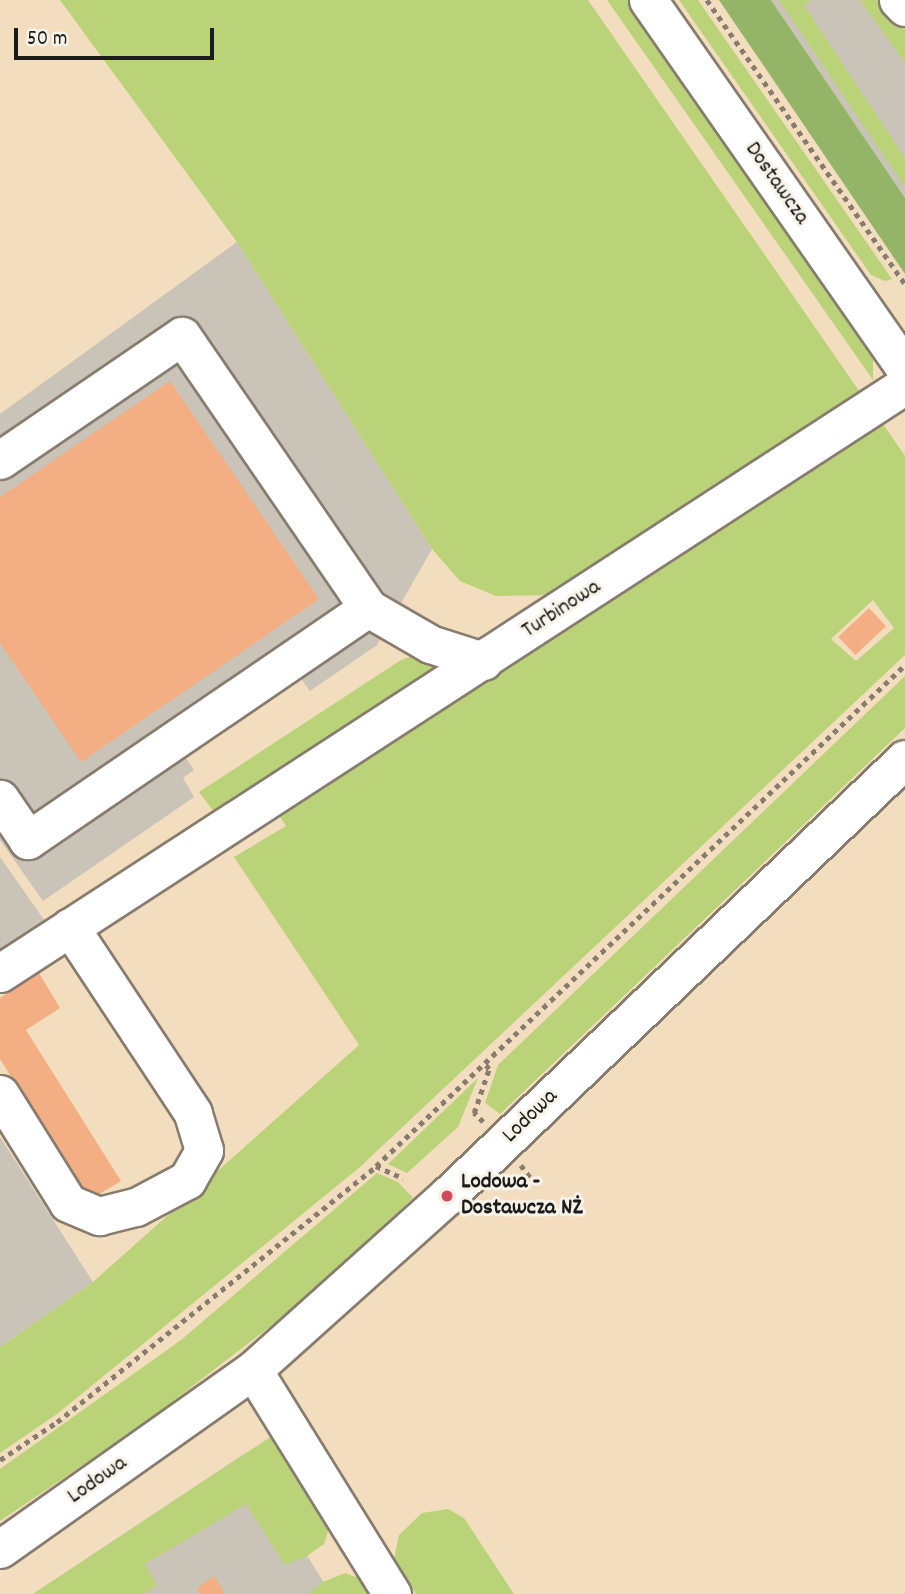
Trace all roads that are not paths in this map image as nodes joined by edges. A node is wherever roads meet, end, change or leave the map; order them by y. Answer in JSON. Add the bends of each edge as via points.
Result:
{"nodes":[{"id":1,"x":648,"y":0,"type":"edge"},
{"id":2,"x":898,"y":0,"type":"edge"},
{"id":3,"x":905,"y":7,"type":"edge"},
{"id":4,"x":893,"y":326,"type":"edge"},
{"id":5,"x":905,"y":368,"type":"edge"},
{"id":6,"x":905,"y":385,"type":"edge"},
{"id":7,"x":0,"y":460,"type":"edge"},
{"id":8,"x":368,"y":608,"type":"junction"},
{"id":9,"x":483,"y":661,"type":"junction"},
{"id":10,"x":905,"y":759,"type":"edge"},
{"id":11,"x":0,"y":799,"type":"edge"},
{"id":12,"x":70,"y":927,"type":"junction"},
{"id":13,"x":0,"y":973,"type":"edge"},
{"id":14,"x":0,"y":1094,"type":"edge"},
{"id":15,"x":253,"y":1370,"type":"junction"},
{"id":16,"x":0,"y":1549,"type":"edge"},
{"id":17,"x":392,"y":1594,"type":"edge"}],
"edges":[{"from":1,"to":4,"type":"street","name":"Dostawcza"},
{"from":2,"to":3,"type":"street"},
{"from":4,"to":5,"type":"street","name":"Dostawcza"},
{"from":6,"to":9,"type":"street","name":"Turbinowa"},
{"from":7,"to":8,"type":"street","via":[[182,336]]},
{"from":8,"to":9,"type":"street","via":[[430,644]]},
{"from":8,"to":11,"type":"street","via":[[28,840]]},
{"from":9,"to":12,"type":"street","name":"Turbinowa"},
{"from":10,"to":15,"type":"street","name":"Lodowa","via":[[447,1196]]},
{"from":12,"to":13,"type":"street","name":"Turbinowa"},
{"from":12,"to":14,"type":"street","via":[[193,1113],[204,1150],[187,1180],[136,1208],[99,1216],[68,1203]]},
{"from":15,"to":16,"type":"street","name":"Lodowa"},
{"from":15,"to":17,"type":"street"}]}
